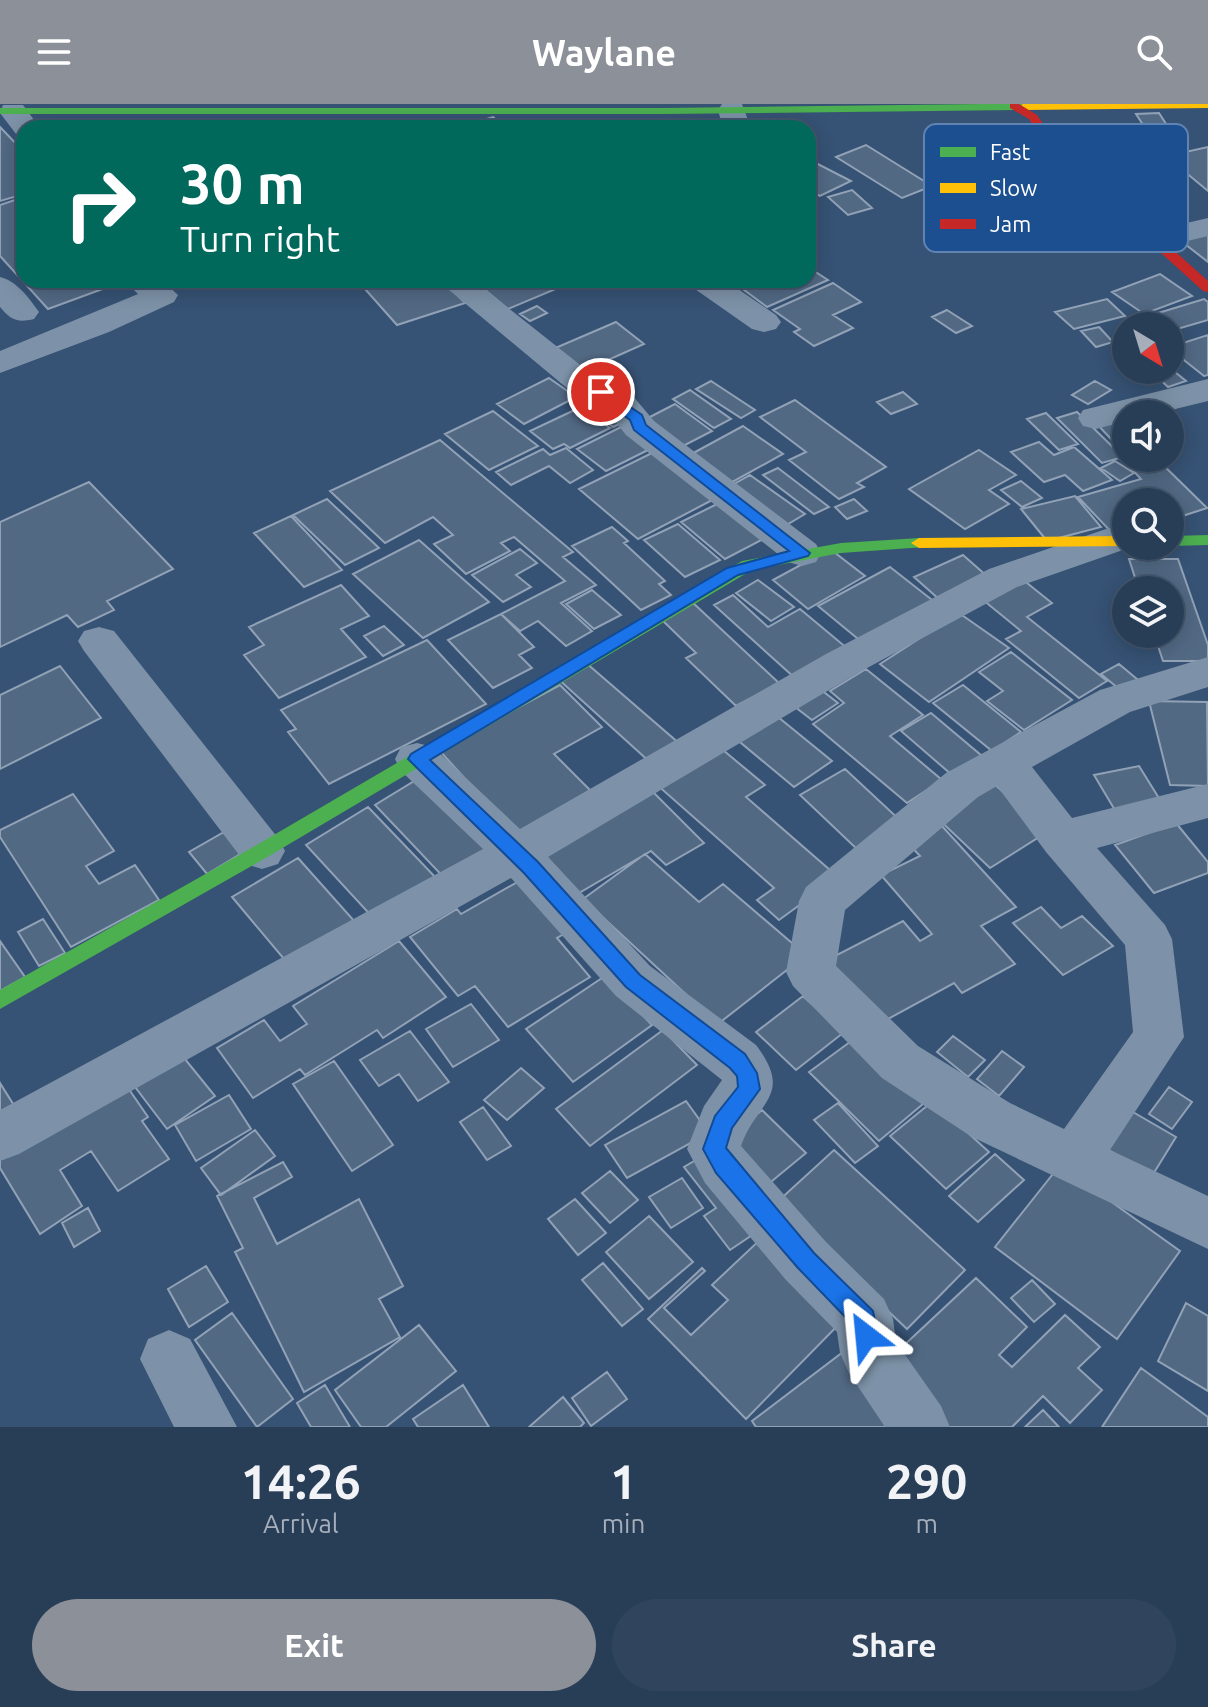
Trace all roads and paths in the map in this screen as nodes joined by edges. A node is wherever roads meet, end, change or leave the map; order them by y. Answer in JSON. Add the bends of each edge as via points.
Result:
{"nodes":[{"id":1,"x":1208,"y":105,"type":"edge"},
{"id":2,"x":1040,"y":112,"type":"junction"},
{"id":3,"x":13,"y":117,"type":"edge"},
{"id":4,"x":734,"y":119,"type":"edge"},
{"id":5,"x":1045,"y":124,"type":"edge"},
{"id":6,"x":1208,"y":227,"type":"edge"},
{"id":7,"x":1188,"y":232,"type":"edge"},
{"id":8,"x":1168,"y":252,"type":"edge"},
{"id":9,"x":0,"y":287,"type":"edge"},
{"id":10,"x":152,"y":288,"type":"edge"},
{"id":11,"x":463,"y":288,"type":"edge"},
{"id":12,"x":715,"y":288,"type":"edge"},
{"id":13,"x":1208,"y":288,"type":"edge"},
{"id":14,"x":22,"y":312,"type":"dead end"},
{"id":15,"x":764,"y":322,"type":"dead end"},
{"id":16,"x":0,"y":363,"type":"edge"},
{"id":17,"x":1208,"y":390,"type":"edge"},
{"id":18,"x":1096,"y":418,"type":"dead end"},
{"id":19,"x":1208,"y":540,"type":"edge"},
{"id":20,"x":1112,"y":541,"type":"edge"},
{"id":21,"x":1184,"y":541,"type":"edge"},
{"id":22,"x":1112,"y":543,"type":"edge"},
{"id":23,"x":802,"y":553,"type":"junction"},
{"id":24,"x":99,"y":641,"type":"dead end"},
{"id":25,"x":1208,"y":672,"type":"edge"},
{"id":26,"x":417,"y":759,"type":"junction"},
{"id":27,"x":1003,"y":762,"type":"junction"},
{"id":28,"x":1208,"y":801,"type":"edge"},
{"id":29,"x":1062,"y":839,"type":"junction"},
{"id":30,"x":262,"y":851,"type":"junction"},
{"id":31,"x":516,"y":853,"type":"junction"},
{"id":32,"x":0,"y":1000,"type":"edge"},
{"id":33,"x":0,"y":1137,"type":"edge"},
{"id":34,"x":1073,"y":1159,"type":"junction"},
{"id":35,"x":1208,"y":1223,"type":"edge"},
{"id":36,"x":169,"y":1359,"type":"dead end"},
{"id":37,"x":207,"y":1427,"type":"edge"},
{"id":38,"x":920,"y":1427,"type":"edge"}],
"edges":[{"from":1,"to":2,"type":"main road"},
{"from":2,"to":4,"type":"main road","via":[[1014,106]]},
{"from":2,"to":5,"type":"main road"},
{"from":3,"to":4,"type":"main road"},
{"from":6,"to":7,"type":"street"},
{"from":8,"to":13,"type":"main road"},
{"from":9,"to":14,"type":"street"},
{"from":10,"to":16,"type":"street","via":[[162,295]]},
{"from":11,"to":23,"type":"street","via":[[592,392],[601,392],[636,418],[639,427]]},
{"from":12,"to":15,"type":"street"},
{"from":17,"to":18,"type":"street"},
{"from":19,"to":21,"type":"main road"},
{"from":20,"to":23,"type":"main road","via":[[858,545]]},
{"from":22,"to":31,"type":"street","via":[[990,585],[841,664]]},
{"from":23,"to":26,"type":"main road","via":[[732,571]]},
{"from":24,"to":30,"type":"street"},
{"from":25,"to":27,"type":"street","via":[[1115,701]]},
{"from":26,"to":30,"type":"main road"},
{"from":26,"to":31,"type":"street"},
{"from":27,"to":29,"type":"street"},
{"from":27,"to":34,"type":"street","via":[[962,785],[823,901],[810,972],[900,1062],[991,1120]]},
{"from":28,"to":29,"type":"street"},
{"from":29,"to":34,"type":"street","via":[[1148,939],[1159,1037]]},
{"from":30,"to":32,"type":"main road"},
{"from":31,"to":33,"type":"street"},
{"from":31,"to":38,"type":"street","via":[[633,981],[747,1073],[749,1089],[723,1123],[714,1149],[806,1261],[864,1319],[869,1353]]},
{"from":34,"to":35,"type":"street"},
{"from":36,"to":37,"type":"street"}]}
